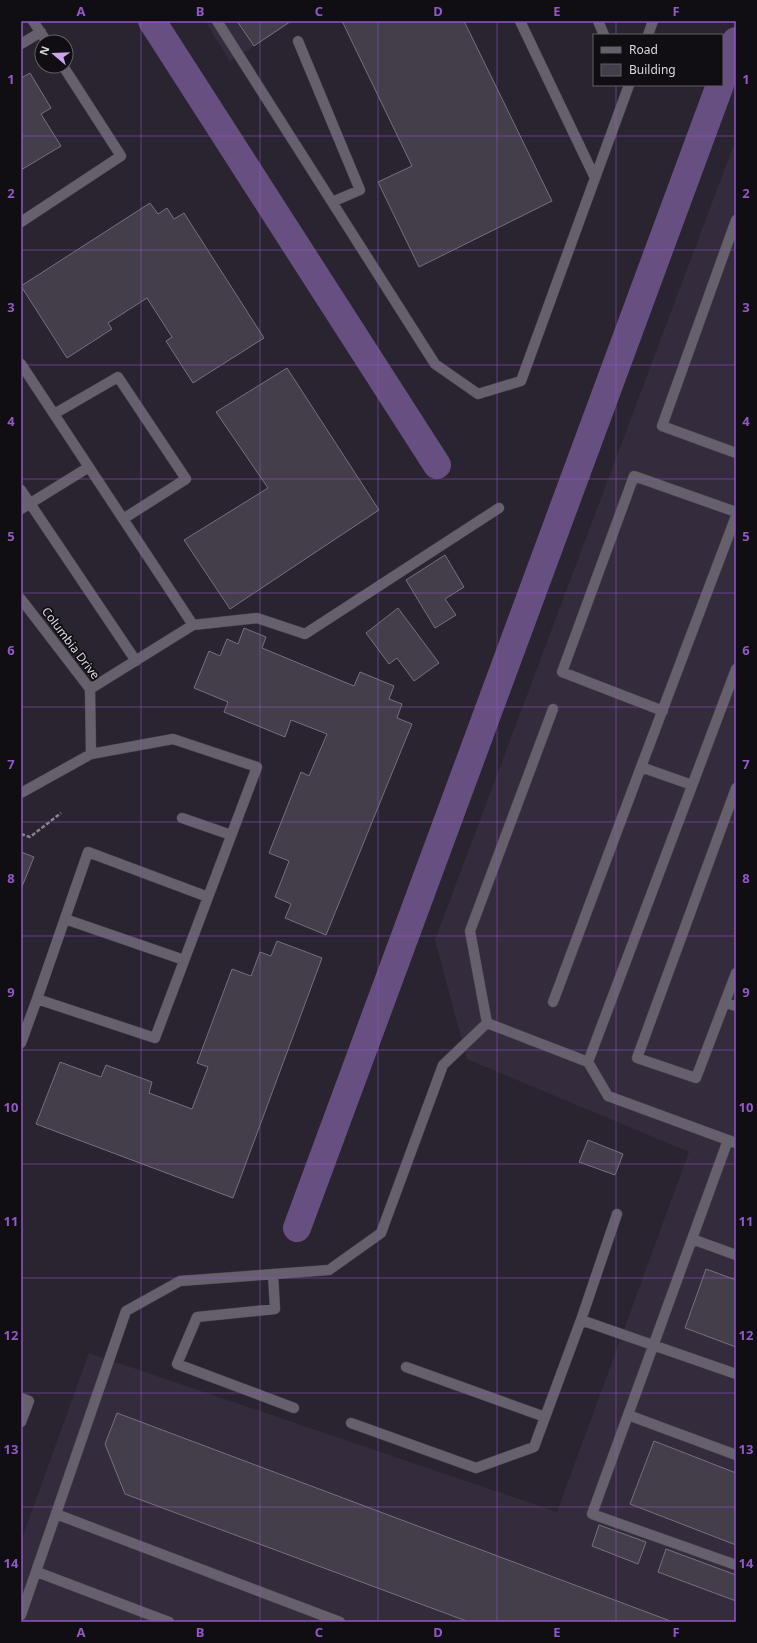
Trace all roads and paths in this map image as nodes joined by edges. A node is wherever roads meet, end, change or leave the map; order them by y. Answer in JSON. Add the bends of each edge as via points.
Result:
{"nodes":[{"id":1,"x":33,"y":21,"type":"edge"},
{"id":2,"x":217,"y":21,"type":"edge"},
{"id":3,"x":520,"y":21,"type":"edge"},
{"id":4,"x":598,"y":21,"type":"edge"},
{"id":5,"x":653,"y":21,"type":"edge"},
{"id":6,"x":41,"y":32,"type":"joint"},
{"id":7,"x":604,"y":34,"type":"edge"},
{"id":8,"x":648,"y":34,"type":"edge"},
{"id":9,"x":298,"y":41,"type":"dead end"},
{"id":10,"x":21,"y":44,"type":"edge"},
{"id":11,"x":68,"y":74,"type":"edge"},
{"id":12,"x":629,"y":86,"type":"edge"},
{"id":13,"x":595,"y":178,"type":"junction"},
{"id":14,"x":332,"y":202,"type":"junction"},
{"id":15,"x":736,"y":220,"type":"edge"},
{"id":16,"x":21,"y":222,"type":"edge"},
{"id":17,"x":21,"y":364,"type":"edge"},
{"id":18,"x":54,"y":414,"type":"junction"},
{"id":19,"x":736,"y":453,"type":"edge"},
{"id":20,"x":89,"y":467,"type":"junction"},
{"id":21,"x":21,"y":490,"type":"edge"},
{"id":22,"x":30,"y":503,"type":"junction"},
{"id":23,"x":499,"y":508,"type":"dead end"},
{"id":24,"x":21,"y":509,"type":"edge"},
{"id":25,"x":736,"y":512,"type":"edge"},
{"id":26,"x":736,"y":516,"type":"edge"},
{"id":27,"x":123,"y":519,"type":"junction"},
{"id":28,"x":21,"y":599,"type":"edge"},
{"id":29,"x":194,"y":625,"type":"junction"},
{"id":30,"x":136,"y":661,"type":"junction"},
{"id":31,"x":736,"y":669,"type":"edge"},
{"id":32,"x":90,"y":689,"type":"junction"},
{"id":33,"x":553,"y":709,"type":"dead end"},
{"id":34,"x":663,"y":711,"type":"junction"},
{"id":35,"x":91,"y":754,"type":"junction"},
{"id":36,"x":641,"y":767,"type":"junction"},
{"id":37,"x":692,"y":785,"type":"junction"},
{"id":38,"x":736,"y":788,"type":"edge"},
{"id":39,"x":21,"y":793,"type":"edge"},
{"id":40,"x":62,"y":813,"type":"dead end"},
{"id":41,"x":182,"y":818,"type":"dead end"},
{"id":42,"x":21,"y":834,"type":"edge"},
{"id":43,"x":231,"y":835,"type":"junction"},
{"id":44,"x":208,"y":897,"type":"junction"},
{"id":45,"x":65,"y":918,"type":"junction"},
{"id":46,"x":184,"y":960,"type":"junction"},
{"id":47,"x":736,"y":973,"type":"edge"},
{"id":48,"x":37,"y":999,"type":"junction"},
{"id":49,"x":553,"y":1002,"type":"dead end"},
{"id":50,"x":725,"y":1002,"type":"junction"},
{"id":51,"x":736,"y":1006,"type":"edge"},
{"id":52,"x":487,"y":1023,"type":"junction"},
{"id":53,"x":21,"y":1043,"type":"edge"},
{"id":54,"x":588,"y":1062,"type":"junction"},
{"id":55,"x":732,"y":1141,"type":"edge"},
{"id":56,"x":617,"y":1214,"type":"dead end"},
{"id":57,"x":692,"y":1239,"type":"junction"},
{"id":58,"x":736,"y":1255,"type":"edge"},
{"id":59,"x":273,"y":1274,"type":"junction"},
{"id":60,"x":581,"y":1320,"type":"junction"},
{"id":61,"x":653,"y":1345,"type":"junction"},
{"id":62,"x":406,"y":1368,"type":"dead end"},
{"id":63,"x":736,"y":1374,"type":"edge"},
{"id":64,"x":21,"y":1398,"type":"edge"},
{"id":65,"x":294,"y":1408,"type":"dead end"},
{"id":66,"x":628,"y":1415,"type":"junction"},
{"id":67,"x":544,"y":1417,"type":"junction"},
{"id":68,"x":21,"y":1422,"type":"edge"},
{"id":69,"x":352,"y":1423,"type":"dead end"},
{"id":70,"x":736,"y":1455,"type":"edge"},
{"id":71,"x":56,"y":1514,"type":"junction"},
{"id":72,"x":736,"y":1565,"type":"edge"},
{"id":73,"x":37,"y":1572,"type":"junction"},
{"id":74,"x":21,"y":1615,"type":"edge"},
{"id":75,"x":169,"y":1622,"type":"edge"},
{"id":76,"x":340,"y":1622,"type":"edge"}],
"edges":[{"from":1,"to":6,"type":"street"},
{"from":2,"to":14,"type":"street"},
{"from":3,"to":13,"type":"street"},
{"from":4,"to":7,"type":"street"},
{"from":5,"to":8,"type":"street"},
{"from":6,"to":10,"type":"street"},
{"from":9,"to":14,"type":"street","via":[[360,190]]},
{"from":11,"to":16,"type":"street","via":[[122,156]]},
{"from":12,"to":13,"type":"street"},
{"from":13,"to":14,"type":"street","via":[[521,380],[478,394],[435,364]]},
{"from":15,"to":19,"type":"street","via":[[662,426]]},
{"from":17,"to":18,"type":"street"},
{"from":18,"to":20,"type":"street"},
{"from":18,"to":27,"type":"street","via":[[118,376],[186,479]]},
{"from":20,"to":22,"type":"street"},
{"from":20,"to":27,"type":"street"},
{"from":21,"to":22,"type":"street"},
{"from":22,"to":24,"type":"street"},
{"from":22,"to":30,"type":"street"},
{"from":23,"to":29,"type":"street","via":[[305,634],[257,618]]},
{"from":25,"to":34,"type":"street","via":[[634,476],[562,672]]},
{"from":26,"to":34,"type":"street"},
{"from":27,"to":29,"type":"street"},
{"from":28,"to":32,"type":"street","name":"Columbia Drive"},
{"from":29,"to":30,"type":"street"},
{"from":30,"to":32,"type":"street"},
{"from":31,"to":37,"type":"street"},
{"from":32,"to":35,"type":"street","name":"Columbia Drive"},
{"from":33,"to":52,"type":"street","via":[[470,931]]},
{"from":34,"to":36,"type":"street"},
{"from":35,"to":39,"type":"street"},
{"from":35,"to":43,"type":"street","via":[[173,739],[257,767]]},
{"from":36,"to":37,"type":"street"},
{"from":36,"to":49,"type":"street"},
{"from":37,"to":54,"type":"street"},
{"from":38,"to":50,"type":"street","via":[[637,1058],[696,1078]]},
{"from":40,"to":42,"type":"path","via":[[30,837]]},
{"from":41,"to":43,"type":"street"},
{"from":43,"to":44,"type":"street"},
{"from":44,"to":45,"type":"street","via":[[88,852]]},
{"from":44,"to":46,"type":"street"},
{"from":45,"to":46,"type":"street"},
{"from":45,"to":48,"type":"street"},
{"from":46,"to":48,"type":"street","via":[[155,1038]]},
{"from":47,"to":50,"type":"street"},
{"from":48,"to":53,"type":"street"},
{"from":50,"to":51,"type":"street"},
{"from":52,"to":54,"type":"street"},
{"from":52,"to":59,"type":"street","via":[[443,1065],[381,1233],[329,1270]]},
{"from":54,"to":55,"type":"street","via":[[608,1096]]},
{"from":55,"to":57,"type":"street"},
{"from":56,"to":60,"type":"street"},
{"from":57,"to":58,"type":"street"},
{"from":57,"to":61,"type":"street"},
{"from":59,"to":65,"type":"street","via":[[275,1309],[197,1317],[177,1364]]},
{"from":59,"to":71,"type":"street","via":[[180,1281],[126,1311]]},
{"from":60,"to":61,"type":"street"},
{"from":60,"to":67,"type":"street"},
{"from":61,"to":63,"type":"street"},
{"from":61,"to":66,"type":"street"},
{"from":62,"to":67,"type":"street"},
{"from":64,"to":68,"type":"street","via":[[29,1401]]},
{"from":66,"to":70,"type":"street"},
{"from":66,"to":72,"type":"street","via":[[592,1514]]},
{"from":67,"to":69,"type":"street","via":[[534,1446],[476,1468]]},
{"from":71,"to":73,"type":"street"},
{"from":71,"to":76,"type":"street"},
{"from":73,"to":74,"type":"street"},
{"from":73,"to":75,"type":"street"}]}
